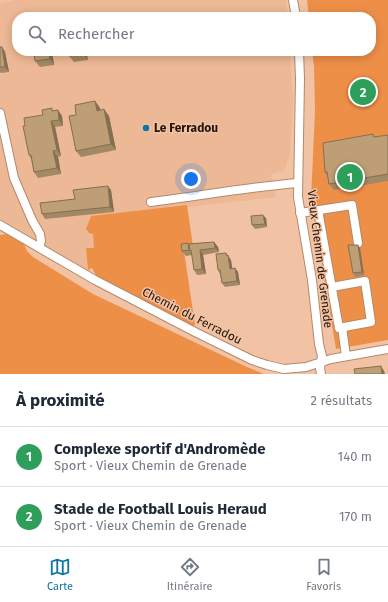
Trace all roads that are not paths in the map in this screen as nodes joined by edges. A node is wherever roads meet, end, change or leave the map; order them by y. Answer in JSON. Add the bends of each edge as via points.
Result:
{"nodes":[{"id":1,"x":293,"y":0,"type":"edge"},
{"id":2,"x":295,"y":12,"type":"edge"},
{"id":3,"x":299,"y":56,"type":"edge"},
{"id":4,"x":0,"y":113,"type":"edge"},
{"id":5,"x":298,"y":183,"type":"junction"},
{"id":6,"x":151,"y":202,"type":"dead end"},
{"id":7,"x":318,"y":210,"type":"junction"},
{"id":8,"x":300,"y":213,"type":"junction"},
{"id":9,"x":0,"y":225,"type":"edge"},
{"id":10,"x":358,"y":243,"type":"edge"},
{"id":11,"x":39,"y":247,"type":"junction"},
{"id":12,"x":332,"y":288,"type":"junction"},
{"id":13,"x":340,"y":328,"type":"junction"},
{"id":14,"x":388,"y":349,"type":"edge"},
{"id":15,"x":346,"y":356,"type":"junction"},
{"id":16,"x":320,"y":362,"type":"junction"},
{"id":17,"x":320,"y":374,"type":"edge"}],
"edges":[{"from":1,"to":2,"type":"street"},
{"from":3,"to":5,"type":"street","name":"Vieux Chemin de Grenade"},
{"from":4,"to":11,"type":"street","via":[[14,178],[40,234]]},
{"from":5,"to":6,"type":"street"},
{"from":5,"to":8,"type":"street","name":"Vieux Chemin de Grenade"},
{"from":7,"to":8,"type":"street"},
{"from":7,"to":10,"type":"street","via":[[352,205]]},
{"from":7,"to":12,"type":"street"},
{"from":8,"to":16,"type":"street","name":"Vieux Chemin de Grenade","via":[[312,280],[322,356]]},
{"from":9,"to":11,"type":"street","name":"Chemin du Ferradou"},
{"from":11,"to":16,"type":"street","name":"Chemin du Ferradou","via":[[95,280],[252,360],[284,369],[300,368]]},
{"from":12,"to":13,"type":"street"},
{"from":12,"to":13,"type":"street","via":[[365,281],[372,322]]},
{"from":13,"to":15,"type":"street"},
{"from":14,"to":15,"type":"street","name":"Chemin du Ferradou"},
{"from":15,"to":16,"type":"street","name":"Chemin du Ferradou"},
{"from":16,"to":17,"type":"street","name":"Vieux Chemin de Grenade"}]}
